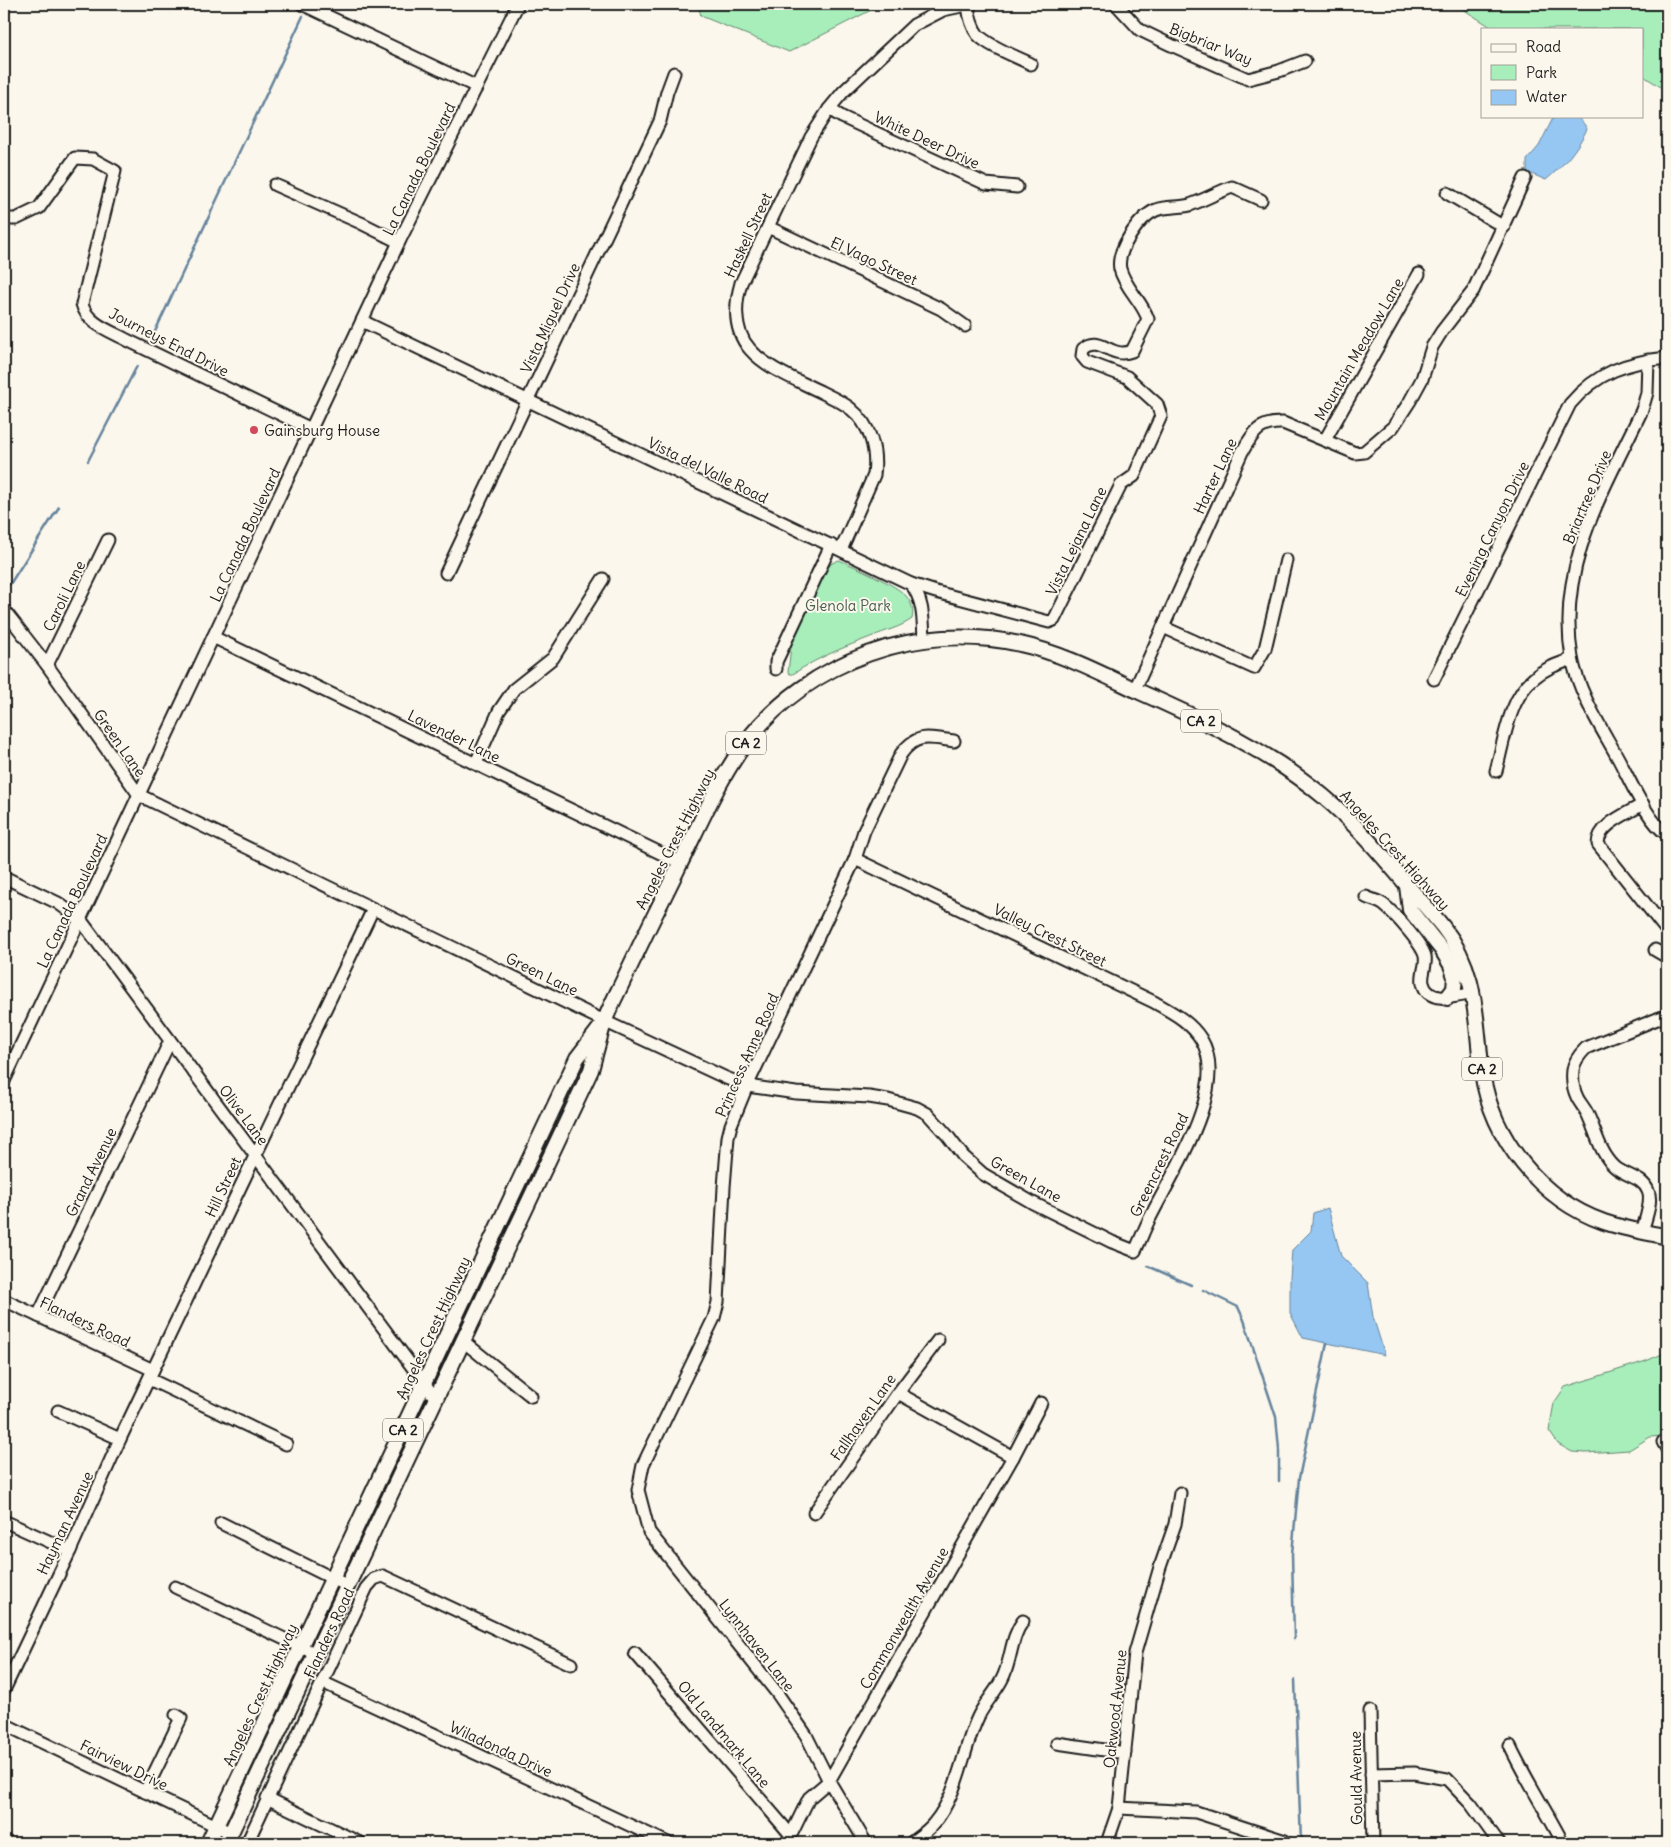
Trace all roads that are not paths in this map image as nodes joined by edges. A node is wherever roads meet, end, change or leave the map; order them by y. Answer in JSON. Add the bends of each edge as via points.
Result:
{"nodes":[{"id":1,"x":302,"y":4,"type":"edge"},
{"id":2,"x":518,"y":4,"type":"edge"},
{"id":3,"x":969,"y":4,"type":"edge"},
{"id":4,"x":1116,"y":4,"type":"edge"},
{"id":5,"x":1305,"y":60,"type":"dead end"},
{"id":6,"x":1031,"y":64,"type":"dead end"},
{"id":7,"x":674,"y":73,"type":"dead end"},
{"id":8,"x":477,"y":87,"type":"junction"},
{"id":9,"x":829,"y":108,"type":"junction"},
{"id":10,"x":1526,"y":178,"type":"dead end"},
{"id":11,"x":276,"y":185,"type":"dead end"},
{"id":12,"x":1017,"y":187,"type":"dead end"},
{"id":13,"x":1447,"y":193,"type":"dead end"},
{"id":14,"x":1262,"y":200,"type":"dead end"},
{"id":15,"x":4,"y":219,"type":"edge"},
{"id":16,"x":768,"y":227,"type":"junction"},
{"id":17,"x":1504,"y":227,"type":"junction"},
{"id":18,"x":399,"y":242,"type":"junction"},
{"id":19,"x":1419,"y":274,"type":"dead end"},
{"id":20,"x":362,"y":321,"type":"junction"},
{"id":21,"x":965,"y":326,"type":"dead end"},
{"id":22,"x":1667,"y":358,"type":"edge"},
{"id":23,"x":1648,"y":360,"type":"junction"},
{"id":24,"x":528,"y":401,"type":"junction"},
{"id":25,"x":311,"y":429,"type":"junction"},
{"id":26,"x":1325,"y":440,"type":"junction"},
{"id":27,"x":108,"y":540,"type":"dead end"},
{"id":28,"x":836,"y":547,"type":"junction"},
{"id":29,"x":1286,"y":560,"type":"dead end"},
{"id":30,"x":446,"y":573,"type":"dead end"},
{"id":31,"x":603,"y":579,"type":"dead end"},
{"id":32,"x":911,"y":584,"type":"junction"},
{"id":33,"x":4,"y":610,"type":"edge"},
{"id":34,"x":1049,"y":622,"type":"joint"},
{"id":35,"x":1163,"y":627,"type":"junction"},
{"id":36,"x":213,"y":637,"type":"junction"},
{"id":37,"x":924,"y":640,"type":"junction"},
{"id":38,"x":1572,"y":659,"type":"junction"},
{"id":39,"x":47,"y":665,"type":"junction"},
{"id":40,"x":776,"y":669,"type":"dead end"},
{"id":41,"x":1434,"y":679,"type":"dead end"},
{"id":42,"x":1136,"y":689,"type":"junction"},
{"id":43,"x":954,"y":741,"type":"dead end"},
{"id":44,"x":476,"y":763,"type":"junction"},
{"id":45,"x":1496,"y":771,"type":"dead end"},
{"id":46,"x":138,"y":795,"type":"junction"},
{"id":47,"x":1643,"y":804,"type":"junction"},
{"id":48,"x":1667,"y":834,"type":"edge"},
{"id":49,"x":855,"y":859,"type":"junction"},
{"id":50,"x":681,"y":863,"type":"junction"},
{"id":51,"x":4,"y":877,"type":"edge"},
{"id":52,"x":1407,"y":886,"type":"junction"},
{"id":53,"x":1366,"y":898,"type":"dead end"},
{"id":54,"x":372,"y":909,"type":"junction"},
{"id":55,"x":80,"y":919,"type":"junction"},
{"id":56,"x":1667,"y":931,"type":"edge"},
{"id":57,"x":1655,"y":950,"type":"dead end"},
{"id":58,"x":1667,"y":957,"type":"edge"},
{"id":59,"x":1473,"y":993,"type":"junction"},
{"id":60,"x":1447,"y":998,"type":"junction"},
{"id":61,"x":1667,"y":1015,"type":"edge"},
{"id":62,"x":604,"y":1021,"type":"junction"},
{"id":63,"x":170,"y":1041,"type":"junction"},
{"id":64,"x":1210,"y":1062,"type":"joint"},
{"id":65,"x":4,"y":1078,"type":"edge"},
{"id":66,"x":747,"y":1086,"type":"junction"},
{"id":67,"x":254,"y":1154,"type":"junction"},
{"id":68,"x":1642,"y":1232,"type":"junction"},
{"id":69,"x":1667,"y":1237,"type":"edge"},
{"id":70,"x":1135,"y":1251,"type":"joint"},
{"id":71,"x":4,"y":1300,"type":"edge"},
{"id":72,"x":38,"y":1316,"type":"junction"},
{"id":73,"x":938,"y":1340,"type":"dead end"},
{"id":74,"x":463,"y":1341,"type":"junction"},
{"id":75,"x":151,"y":1374,"type":"junction"},
{"id":76,"x":425,"y":1384,"type":"junction"},
{"id":77,"x":898,"y":1393,"type":"junction"},
{"id":78,"x":531,"y":1396,"type":"dead end"},
{"id":79,"x":436,"y":1399,"type":"junction"},
{"id":80,"x":1041,"y":1403,"type":"dead end"},
{"id":81,"x":58,"y":1411,"type":"dead end"},
{"id":82,"x":120,"y":1439,"type":"junction"},
{"id":83,"x":286,"y":1444,"type":"dead end"},
{"id":84,"x":1013,"y":1457,"type":"junction"},
{"id":85,"x":642,"y":1465,"type":"joint"},
{"id":86,"x":1180,"y":1493,"type":"dead end"},
{"id":87,"x":814,"y":1513,"type":"dead end"},
{"id":88,"x":4,"y":1521,"type":"edge"},
{"id":89,"x":221,"y":1523,"type":"dead end"},
{"id":90,"x":70,"y":1551,"type":"junction"},
{"id":91,"x":332,"y":1579,"type":"junction"},
{"id":92,"x":348,"y":1586,"type":"junction"},
{"id":93,"x":174,"y":1587,"type":"dead end"},
{"id":94,"x":1023,"y":1621,"type":"dead end"},
{"id":95,"x":301,"y":1646,"type":"junction"},
{"id":96,"x":635,"y":1653,"type":"dead end"},
{"id":97,"x":316,"y":1654,"type":"junction"},
{"id":98,"x":570,"y":1664,"type":"dead end"},
{"id":99,"x":322,"y":1682,"type":"junction"},
{"id":100,"x":4,"y":1690,"type":"edge"},
{"id":101,"x":1370,"y":1711,"type":"dead end"},
{"id":102,"x":176,"y":1715,"type":"dead end"},
{"id":103,"x":4,"y":1724,"type":"edge"},
{"id":104,"x":1057,"y":1743,"type":"dead end"},
{"id":105,"x":1510,"y":1746,"type":"dead end"},
{"id":106,"x":1125,"y":1753,"type":"junction"},
{"id":107,"x":1371,"y":1774,"type":"junction"},
{"id":108,"x":829,"y":1781,"type":"junction"},
{"id":109,"x":145,"y":1792,"type":"junction"},
{"id":110,"x":267,"y":1798,"type":"junction"},
{"id":111,"x":1119,"y":1808,"type":"junction"},
{"id":112,"x":216,"y":1826,"type":"junction"},
{"id":113,"x":229,"y":1838,"type":"edge"},
{"id":114,"x":789,"y":1839,"type":"edge"},
{"id":115,"x":1285,"y":1841,"type":"dead end"},
{"id":116,"x":208,"y":1843,"type":"edge"},
{"id":117,"x":247,"y":1843,"type":"edge"},
{"id":118,"x":360,"y":1843,"type":"edge"},
{"id":119,"x":668,"y":1843,"type":"edge"},
{"id":120,"x":866,"y":1843,"type":"edge"},
{"id":121,"x":911,"y":1843,"type":"edge"},
{"id":122,"x":1107,"y":1843,"type":"edge"},
{"id":123,"x":1373,"y":1843,"type":"edge"},
{"id":124,"x":1499,"y":1843,"type":"edge"},
{"id":125,"x":1563,"y":1843,"type":"edge"}],
"edges":[{"from":1,"to":8,"type":"street"},
{"from":2,"to":8,"type":"street","name":"La Canada Boulevard"},
{"from":3,"to":6,"type":"street","via":[[971,22],[978,35]]},
{"from":3,"to":9,"type":"street","name":"Haskell Street","via":[[943,10],[914,25]]},
{"from":4,"to":5,"type":"street","name":"Bigbriar Way","via":[[1140,30],[1248,79]]},
{"from":7,"to":24,"type":"street","name":"Vista Miguel Drive","via":[[660,121]]},
{"from":8,"to":18,"type":"street","name":"La Canada Boulevard"},
{"from":9,"to":12,"type":"street","name":"White Deer Drive","via":[[986,184]]},
{"from":9,"to":16,"type":"street","name":"Haskell Street","via":[[811,137]]},
{"from":10,"to":17,"type":"street","name":"Harter Lane"},
{"from":11,"to":18,"type":"street"},
{"from":13,"to":17,"type":"street"},
{"from":14,"to":34,"type":"street","name":"Vista Lejana Lane","via":[[1232,187],[1189,206],[1155,210],[1134,229],[1121,254],[1119,268],[1148,319],[1132,351],[1115,353],[1098,344],[1083,349],[1082,356],[1087,362],[1127,377],[1157,404],[1161,416],[1134,476],[1121,486],[1054,620]]},
{"from":15,"to":25,"type":"street","name":"Journeys End Drive","via":[[16,219],[39,208],[75,158],[93,159],[115,171],[82,304],[89,317],[118,335]]},
{"from":16,"to":21,"type":"street","name":"El Vago Street","via":[[941,309]]},
{"from":16,"to":28,"type":"street","name":"Haskell Street","via":[[736,298],[737,327],[743,341],[767,364],[852,409],[874,445],[874,475],[862,504]]},
{"from":17,"to":26,"type":"street","name":"Harter Lane","via":[[1473,291],[1432,347],[1422,379],[1393,427],[1364,452],[1349,452]]},
{"from":18,"to":20,"type":"street","name":"La Canada Boulevard"},
{"from":19,"to":26,"type":"street","name":"Mountain Meadow Lane"},
{"from":20,"to":24,"type":"street","name":"Vista del Valle Road"},
{"from":20,"to":25,"type":"street","name":"La Canada Boulevard"},
{"from":22,"to":23,"type":"street","name":"Evening Canyon Drive"},
{"from":23,"to":38,"type":"street","name":"Briartree Drive","via":[[1647,392],[1642,410],[1584,535],[1574,571],[1569,602]]},
{"from":23,"to":41,"type":"street","name":"Evening Canyon Drive","via":[[1610,370],[1570,404]]},
{"from":24,"to":28,"type":"street","name":"Vista del Valle Road"},
{"from":24,"to":30,"type":"street","name":"Vista Miguel Drive"},
{"from":25,"to":36,"type":"street","name":"La Canada Boulevard"},
{"from":26,"to":35,"type":"street","name":"Harter Lane","via":[[1283,423],[1261,426],[1250,438]]},
{"from":27,"to":39,"type":"street","name":"Caroli Lane"},
{"from":28,"to":32,"type":"street","name":"Vista del Valle Road"},
{"from":28,"to":40,"type":"street","name":"Haskell Street","via":[[776,662]]},
{"from":29,"to":35,"type":"street","via":[[1265,650],[1254,668]]},
{"from":31,"to":44,"type":"street","via":[[553,658],[514,689],[499,711]]},
{"from":32,"to":34,"type":"street","name":"Vista del Valle Road"},
{"from":32,"to":37,"type":"street","via":[[922,606]]},
{"from":33,"to":39,"type":"street","name":"Green Lane"},
{"from":35,"to":42,"type":"street","name":"Harter Lane"},
{"from":36,"to":44,"type":"street","name":"Lavender Lane"},
{"from":36,"to":46,"type":"street","name":"La Canada Boulevard"},
{"from":37,"to":42,"type":"main road","name":"Angeles Crest Highway","number":"CA 2","via":[[977,638],[1023,644]]},
{"from":37,"to":50,"type":"main road","name":"Angeles Crest Highway","number":"CA 2","via":[[887,647],[852,659],[789,697],[748,740],[722,778]]},
{"from":38,"to":45,"type":"street","via":[[1548,668],[1522,691],[1514,704]]},
{"from":38,"to":47,"type":"street","name":"Briartree Drive","via":[[1585,695]]},
{"from":39,"to":46,"type":"street","name":"Green Lane"},
{"from":42,"to":52,"type":"main road","name":"Angeles Crest Highway","number":"CA 2","via":[[1265,756],[1315,789],[1338,809]]},
{"from":43,"to":49,"type":"street","name":"Princess Anne Road","via":[[930,738],[909,743],[864,831]]},
{"from":44,"to":50,"type":"street","name":"Lavender Lane"},
{"from":46,"to":54,"type":"street","name":"Green Lane"},
{"from":46,"to":55,"type":"street","name":"La Canada Boulevard"},
{"from":47,"to":48,"type":"street","name":"Briartree Drive"},
{"from":47,"to":56,"type":"street","via":[[1605,827],[1598,836],[1598,844]]},
{"from":49,"to":64,"type":"street","name":"Valley Crest Street","via":[[1176,1014],[1202,1040]]},
{"from":49,"to":66,"type":"street","name":"Princess Anne Road"},
{"from":50,"to":62,"type":"main road","name":"Angeles Crest Highway","number":"CA 2"},
{"from":51,"to":55,"type":"street","name":"Olive Lane","via":[[58,903]]},
{"from":52,"to":59,"type":"main road","name":"Angeles Crest Highway","number":"CA 2","via":[[1459,950]]},
{"from":52,"to":60,"type":"main road","via":[[1410,910],[1442,950],[1456,977],[1454,989]]},
{"from":53,"to":60,"type":"street","via":[[1386,907],[1419,944],[1424,955],[1423,983],[1432,995]]},
{"from":54,"to":62,"type":"street","name":"Green Lane"},
{"from":54,"to":67,"type":"street","name":"Hill Street"},
{"from":55,"to":63,"type":"street","name":"Olive Lane"},
{"from":55,"to":65,"type":"street","name":"La Canada Boulevard"},
{"from":57,"to":58,"type":"street"},
{"from":59,"to":60,"type":"street"},
{"from":59,"to":68,"type":"main road","name":"Angeles Crest Highway","number":"CA 2","via":[[1485,1087],[1498,1125],[1512,1149],[1532,1174],[1568,1204],[1604,1222]]},
{"from":61,"to":68,"type":"street","via":[[1586,1048],[1573,1069],[1577,1097],[1607,1158],[1648,1190],[1650,1197]]},
{"from":62,"to":66,"type":"street","name":"Green Lane"},
{"from":62,"to":74,"type":"main road","name":"Angeles Crest Highway","number":"CA 2","via":[[591,1070]]},
{"from":62,"to":76,"type":"main road","name":"Angeles Crest Highway","number":"CA 2","via":[[577,1058]]},
{"from":63,"to":67,"type":"street","name":"Olive Lane"},
{"from":63,"to":72,"type":"street","name":"Grand Avenue"},
{"from":64,"to":70,"type":"street","name":"Greencrest Road","via":[[1208,1094],[1202,1111],[1181,1161]]},
{"from":66,"to":70,"type":"street","name":"Green Lane","via":[[796,1093],[870,1097],[917,1108],[928,1114],[963,1156],[983,1174],[1033,1203]]},
{"from":66,"to":85,"type":"street","name":"Princess Anne Road","via":[[728,1137],[718,1302],[708,1331]]},
{"from":67,"to":75,"type":"street","name":"Hill Street"},
{"from":67,"to":76,"type":"street","name":"Olive Lane"},
{"from":68,"to":69,"type":"main road","name":"Angeles Crest Highway","number":"CA 2"},
{"from":71,"to":72,"type":"street","name":"Flanders Road"},
{"from":72,"to":75,"type":"street","name":"Flanders Road"},
{"from":73,"to":77,"type":"street","name":"Fallhaven Lane"},
{"from":74,"to":78,"type":"street"},
{"from":74,"to":79,"type":"main road","name":"Angeles Crest Highway","number":"CA 2"},
{"from":75,"to":82,"type":"street","name":"Hayman Avenue"},
{"from":75,"to":83,"type":"street","name":"Flanders Road"},
{"from":76,"to":79,"type":"street","name":"Olive Lane"},
{"from":76,"to":91,"type":"main road","name":"Angeles Crest Highway","number":"CA 2"},
{"from":77,"to":84,"type":"street"},
{"from":77,"to":87,"type":"street","name":"Fallhaven Lane"},
{"from":79,"to":92,"type":"main road","name":"Angeles Crest Highway","number":"CA 2"},
{"from":80,"to":84,"type":"street","name":"Commonwealth Avenue"},
{"from":81,"to":82,"type":"street"},
{"from":82,"to":90,"type":"street","name":"Hayman Avenue"},
{"from":84,"to":108,"type":"street","name":"Commonwealth Avenue"},
{"from":85,"to":108,"type":"street","name":"Lynnhaven Lane","via":[[638,1490],[649,1532],[777,1693],[806,1736]]},
{"from":86,"to":106,"type":"street","name":"Oakwood Avenue","via":[[1175,1524],[1135,1652]]},
{"from":88,"to":90,"type":"street"},
{"from":89,"to":91,"type":"street"},
{"from":90,"to":100,"type":"street","name":"Hayman Avenue"},
{"from":91,"to":92,"type":"street"},
{"from":91,"to":95,"type":"main road","name":"Angeles Crest Highway","number":"CA 2"},
{"from":92,"to":97,"type":"main road","name":"Angeles Crest Highway","number":"CA 2"},
{"from":93,"to":95,"type":"street"},
{"from":94,"to":121,"type":"street","via":[[1011,1645],[1005,1674],[979,1715],[948,1802],[934,1824]]},
{"from":95,"to":97,"type":"street"},
{"from":95,"to":112,"type":"main road","name":"Angeles Crest Highway","number":"CA 2"},
{"from":96,"to":114,"type":"street","name":"Old Landmark Lane"},
{"from":97,"to":113,"type":"main road","name":"Angeles Crest Highway","number":"CA 2"},
{"from":98,"to":99,"type":"street","name":"Flanders Road","via":[[383,1576],[374,1579],[367,1587]]},
{"from":99,"to":110,"type":"street","name":"Flanders Road"},
{"from":99,"to":119,"type":"street","name":"Wiladonda Drive"},
{"from":101,"to":107,"type":"street","name":"Gould Avenue"},
{"from":102,"to":109,"type":"street","via":[[181,1718]]},
{"from":103,"to":109,"type":"street","name":"Fairview Drive"},
{"from":104,"to":106,"type":"street"},
{"from":105,"to":125,"type":"street"},
{"from":106,"to":111,"type":"street","name":"Oakwood Avenue"},
{"from":107,"to":123,"type":"street","name":"Gould Avenue"},
{"from":107,"to":124,"type":"street","via":[[1414,1774],[1447,1779],[1471,1804]]},
{"from":108,"to":114,"type":"street","name":"Commonwealth Avenue","via":[[809,1798]]},
{"from":108,"to":120,"type":"street","name":"Lynnhaven Lane"},
{"from":109,"to":112,"type":"street","name":"Fairview Drive"},
{"from":110,"to":117,"type":"street","name":"Flanders Road"},
{"from":110,"to":118,"type":"street"},
{"from":111,"to":115,"type":"street","via":[[1196,1812]]},
{"from":111,"to":122,"type":"street","name":"Oakwood Avenue"},
{"from":112,"to":113,"type":"street","name":"Fairview Drive"},
{"from":112,"to":116,"type":"main road","name":"Angeles Crest Highway","number":"CA 2"}]}
